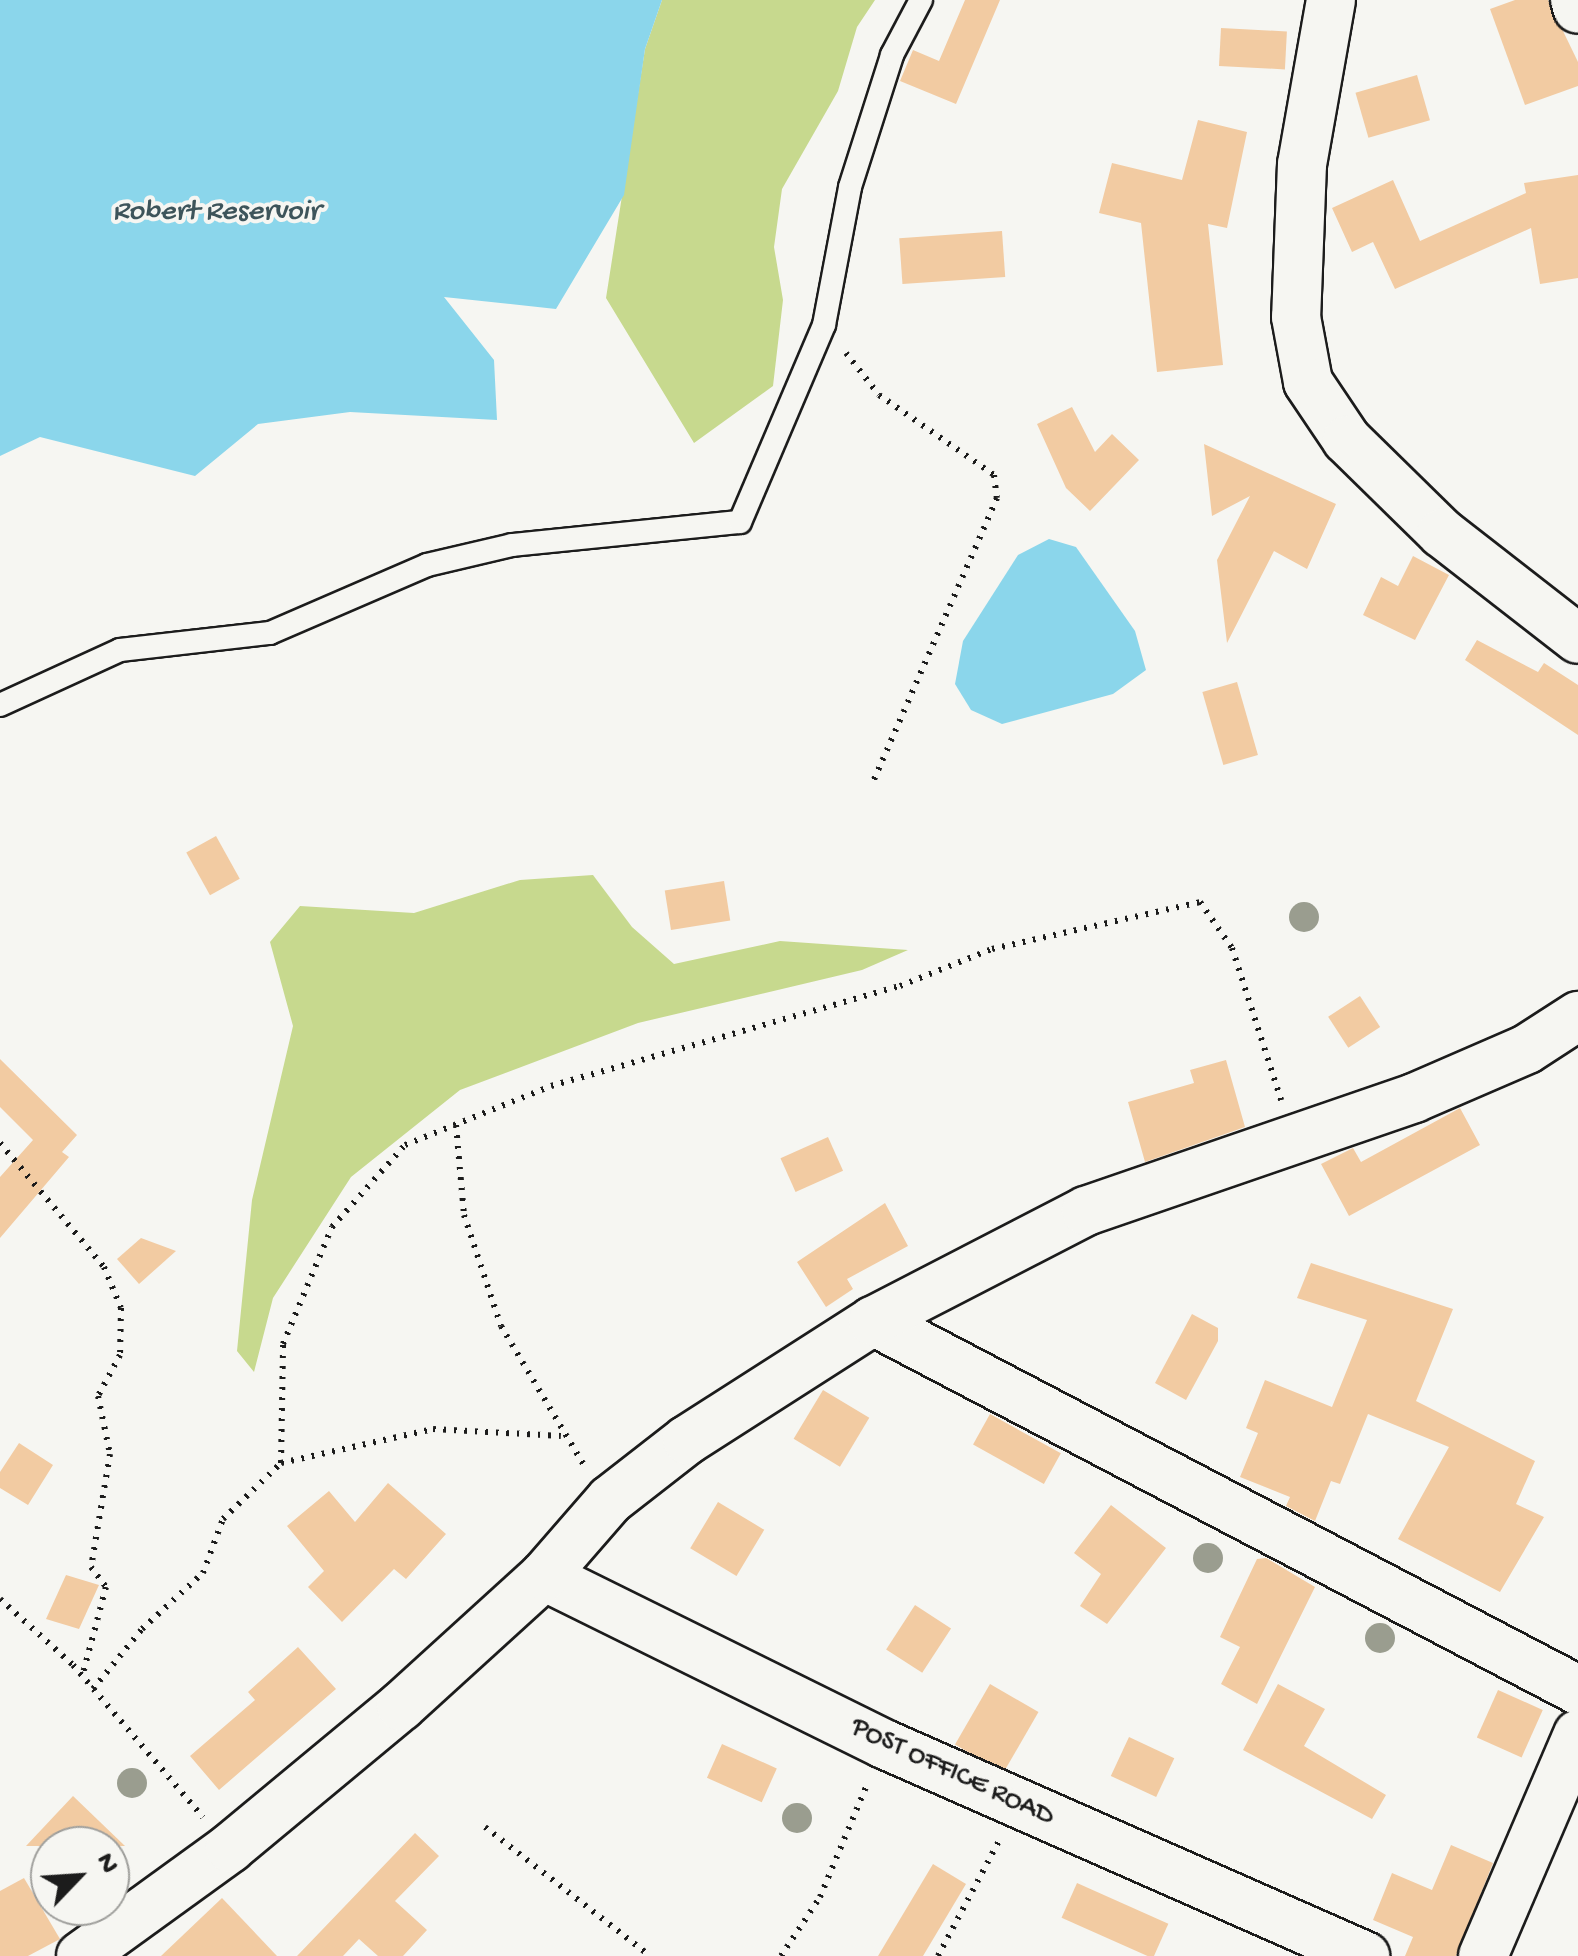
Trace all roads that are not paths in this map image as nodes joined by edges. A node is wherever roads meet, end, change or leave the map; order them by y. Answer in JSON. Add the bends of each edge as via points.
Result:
{"nodes":[{"id":1,"x":921,"y":0,"type":"edge"},
{"id":2,"x":1331,"y":0,"type":"edge"},
{"id":3,"x":1575,"y":0,"type":"edge"},
{"id":4,"x":1578,"y":9,"type":"edge"},
{"id":5,"x":1578,"y":639,"type":"edge"},
{"id":6,"x":0,"y":705,"type":"edge"},
{"id":7,"x":1575,"y":1022,"type":"edge"},
{"id":8,"x":872,"y":1321,"type":"junction"},
{"id":9,"x":544,"y":1576,"type":"junction"},
{"id":10,"x":1578,"y":1690,"type":"edge"},
{"id":11,"x":1578,"y":1734,"type":"edge"},
{"id":12,"x":81,"y":1956,"type":"edge"},
{"id":13,"x":1366,"y":1956,"type":"edge"},
{"id":14,"x":1483,"y":1956,"type":"edge"}],
"edges":[{"from":1,"to":6,"type":"lane","via":[[892,55],[850,187],[824,325],[740,522],[512,545],[427,565],[270,633],[120,650]]},
{"from":2,"to":5,"type":"street","via":[[1302,164],[1296,317],[1308,382],[1348,440],[1442,533]]},
{"from":3,"to":4,"type":"street"},
{"from":7,"to":8,"type":"street","via":[[1414,1098],[1086,1211]]},
{"from":8,"to":9,"type":"street","via":[[687,1440],[610,1500]]},
{"from":8,"to":10,"type":"street"},
{"from":9,"to":12,"type":"street","via":[[230,1848]]},
{"from":9,"to":13,"type":"street","name":"POST OFFICE ROAD","via":[[884,1744]]},
{"from":11,"to":14,"type":"street"}]}
